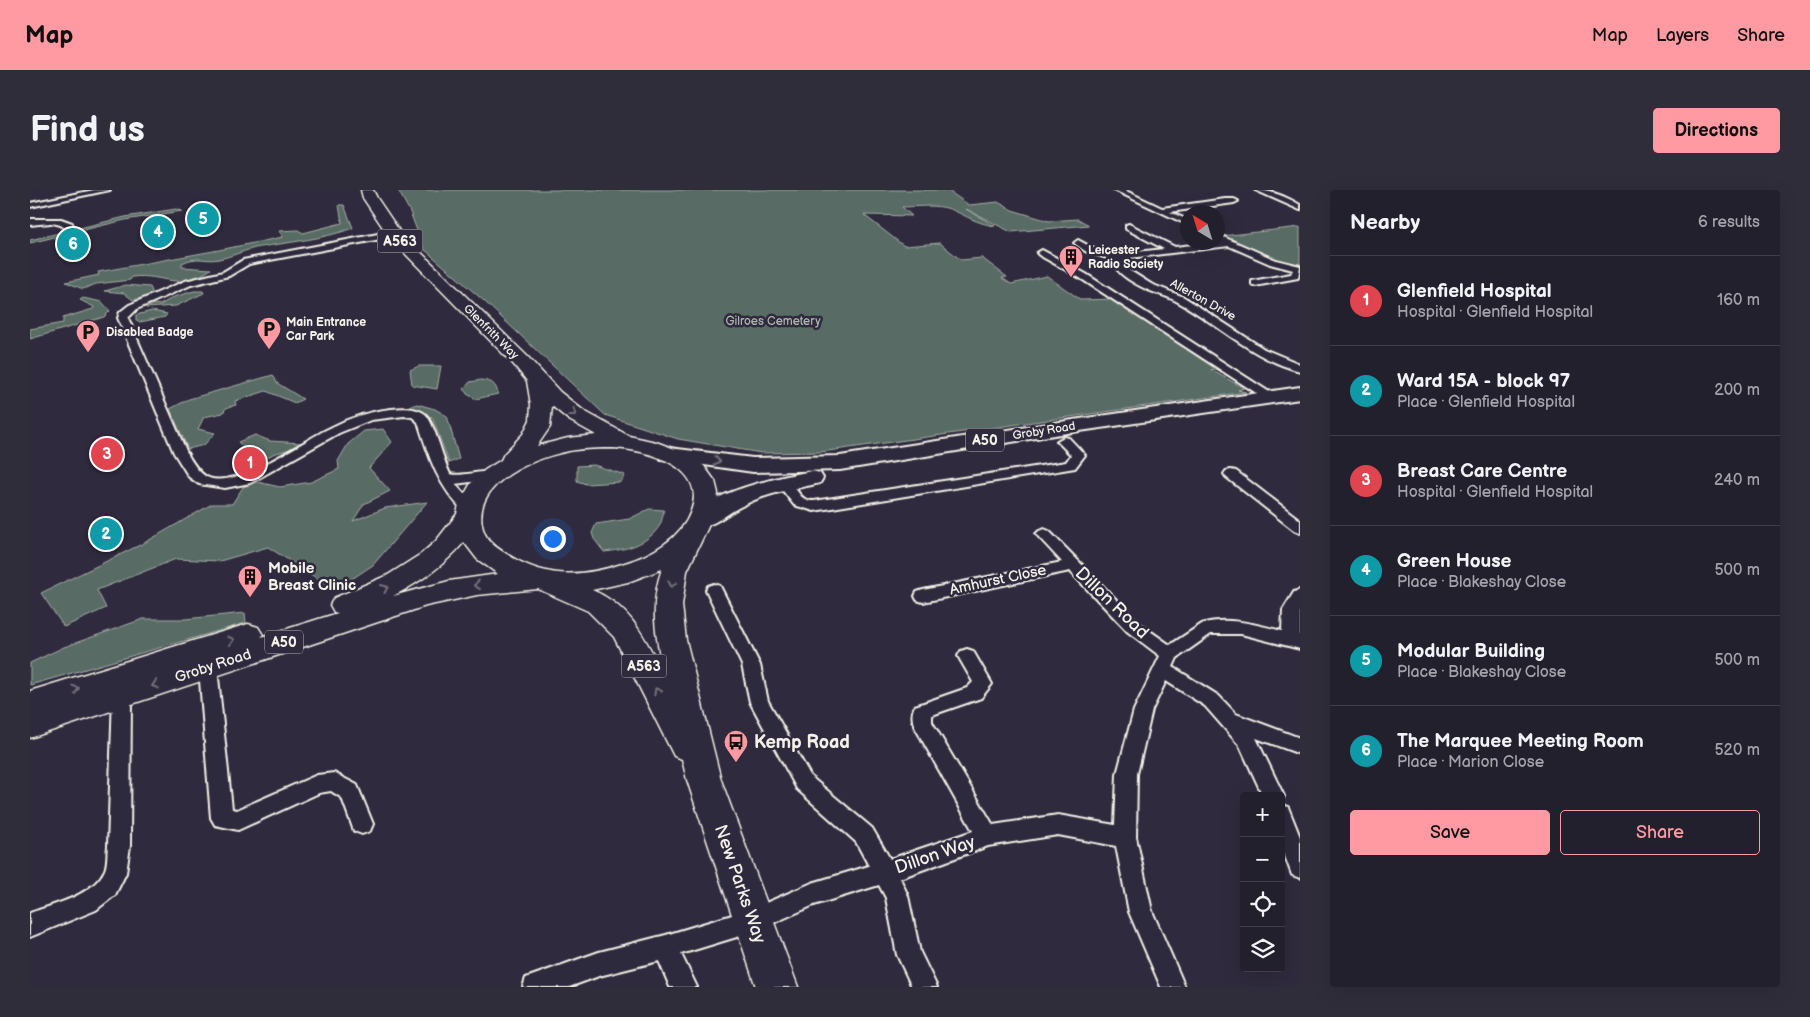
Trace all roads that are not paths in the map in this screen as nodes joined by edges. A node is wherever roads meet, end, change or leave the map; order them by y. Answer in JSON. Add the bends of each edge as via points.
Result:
{"nodes":[{"id":1,"x":106,"y":190,"type":"edge"},
{"id":2,"x":1118,"y":190,"type":"edge"},
{"id":3,"x":1259,"y":190,"type":"edge"},
{"id":4,"x":365,"y":193,"type":"edge"},
{"id":5,"x":1234,"y":201,"type":"dead end"},
{"id":6,"x":30,"y":205,"type":"edge"},
{"id":7,"x":1300,"y":208,"type":"edge"},
{"id":8,"x":1161,"y":210,"type":"junction"},
{"id":9,"x":1180,"y":219,"type":"edge"},
{"id":10,"x":30,"y":222,"type":"edge"},
{"id":11,"x":1129,"y":227,"type":"dead end"},
{"id":12,"x":71,"y":230,"type":"dead end"},
{"id":13,"x":377,"y":230,"type":"junction"},
{"id":14,"x":1225,"y":240,"type":"edge"},
{"id":15,"x":1078,"y":243,"type":"dead end"},
{"id":16,"x":1230,"y":243,"type":"junction"},
{"id":17,"x":1173,"y":250,"type":"junction"},
{"id":18,"x":1042,"y":254,"type":"dead end"},
{"id":19,"x":1121,"y":259,"type":"junction"},
{"id":20,"x":1299,"y":269,"type":"edge"},
{"id":21,"x":1255,"y":283,"type":"dead end"},
{"id":22,"x":1300,"y":368,"type":"edge"},
{"id":23,"x":536,"y":382,"type":"junction"},
{"id":24,"x":1300,"y":393,"type":"edge"},
{"id":25,"x":1271,"y":397,"type":"junction"},
{"id":26,"x":1300,"y":404,"type":"edge"},
{"id":27,"x":632,"y":443,"type":"junction"},
{"id":28,"x":669,"y":454,"type":"junction"},
{"id":29,"x":499,"y":471,"type":"junction"},
{"id":30,"x":1231,"y":474,"type":"dead end"},
{"id":31,"x":442,"y":476,"type":"junction"},
{"id":32,"x":469,"y":512,"type":"junction"},
{"id":33,"x":1300,"y":528,"type":"edge"},
{"id":34,"x":695,"y":529,"type":"junction"},
{"id":35,"x":1044,"y":534,"type":"dead end"},
{"id":36,"x":1073,"y":564,"type":"junction"},
{"id":37,"x":548,"y":582,"type":"junction"},
{"id":38,"x":714,"y":590,"type":"dead end"},
{"id":39,"x":924,"y":596,"type":"dead end"},
{"id":40,"x":1300,"y":596,"type":"edge"},
{"id":41,"x":1295,"y":640,"type":"edge"},
{"id":42,"x":967,"y":656,"type":"dead end"},
{"id":43,"x":1166,"y":662,"type":"junction"},
{"id":44,"x":208,"y":668,"type":"junction"},
{"id":45,"x":122,"y":695,"type":"junction"},
{"id":46,"x":30,"y":704,"type":"edge"},
{"id":47,"x":1230,"y":721,"type":"junction"},
{"id":48,"x":30,"y":724,"type":"edge"},
{"id":49,"x":1300,"y":746,"type":"edge"},
{"id":50,"x":704,"y":780,"type":"junction"},
{"id":51,"x":1272,"y":792,"type":"edge"},
{"id":52,"x":362,"y":824,"type":"dead end"},
{"id":53,"x":1285,"y":825,"type":"edge"},
{"id":54,"x":988,"y":836,"type":"junction"},
{"id":55,"x":1125,"y":837,"type":"junction"},
{"id":56,"x":1300,"y":867,"type":"edge"},
{"id":57,"x":885,"y":872,"type":"junction"},
{"id":58,"x":753,"y":920,"type":"junction"},
{"id":59,"x":30,"y":925,"type":"edge"},
{"id":60,"x":666,"y":947,"type":"junction"},
{"id":61,"x":535,"y":987,"type":"edge"},
{"id":62,"x":685,"y":987,"type":"edge"},
{"id":63,"x":777,"y":987,"type":"edge"},
{"id":64,"x":924,"y":987,"type":"edge"},
{"id":65,"x":1173,"y":987,"type":"edge"}],
"edges":[{"from":1,"to":6,"type":"street"},
{"from":2,"to":8,"type":"street"},
{"from":3,"to":7,"type":"street"},
{"from":4,"to":13,"type":"highway","name":"Glenfrith Way","number":"A563"},
{"from":4,"to":13,"type":"highway","name":"Glenfrith Way","number":"A563"},
{"from":5,"to":8,"type":"street","via":[[1211,201]]},
{"from":8,"to":9,"type":"street"},
{"from":10,"to":12,"type":"street","via":[[61,221]]},
{"from":11,"to":17,"type":"street"},
{"from":13,"to":23,"type":"highway","name":"Glenfrith Way","number":"A563","via":[[444,284],[521,362]]},
{"from":13,"to":31,"type":"street","via":[[246,262],[226,274],[188,283],[133,307],[123,318],[182,454],[197,476],[210,484],[241,481],[352,423],[393,412],[409,412],[424,421]]},
{"from":14,"to":16,"type":"street"},
{"from":15,"to":19,"type":"street"},
{"from":16,"to":17,"type":"street"},
{"from":16,"to":20,"type":"street","via":[[1272,262]]},
{"from":17,"to":19,"type":"street"},
{"from":18,"to":25,"type":"street","via":[[1082,276]]},
{"from":19,"to":22,"type":"street","name":"Allerton Drive","via":[[1120,268],[1148,286],[1180,299],[1260,350]]},
{"from":20,"to":21,"type":"street","via":[[1295,276]]},
{"from":23,"to":27,"type":"highway","name":"Glenfrith Way","number":"A563","one_way":true,"via":[[585,422]]},
{"from":23,"to":29,"type":"highway","name":"Glenfrith Way","number":"A563","via":[[542,414],[533,438]]},
{"from":24,"to":25,"type":"main road","name":"Groby Road","number":"A50"},
{"from":28,"to":25,"type":"main road","name":"Groby Road","number":"A50","one_way":true,"via":[[760,465],[840,463]]},
{"from":26,"to":34,"type":"main road","name":"Groby Road","number":"A50","via":[[784,483],[742,495]]},
{"from":27,"to":28,"type":"highway","number":"A50"},
{"from":27,"to":29,"type":"highway","number":"A50","via":[[559,445]]},
{"from":28,"to":34,"type":"highway","number":"A50","via":[[694,468],[705,484],[706,501]]},
{"from":29,"to":31,"type":"street","via":[[456,480]]},
{"from":29,"to":32,"type":"highway","number":"A50","via":[[477,493]]},
{"from":30,"to":33,"type":"street"},
{"from":31,"to":32,"type":"street"},
{"from":32,"to":37,"type":"highway","number":"A50","via":[[470,530],[485,553],[516,571]]},
{"from":46,"to":32,"type":"highway","name":"Groby Road","number":"A50","one_way":true,"via":[[346,604],[392,585],[442,551],[459,534]]},
{"from":34,"to":37,"type":"highway","number":"A50","via":[[666,554],[632,572],[584,582]]},
{"from":34,"to":50,"type":"highway","name":"New Parks Way","number":"A563","one_way":true,"via":[[674,571],[668,611],[671,640]]},
{"from":35,"to":36,"type":"street","name":"Dillon Road"},
{"from":36,"to":39,"type":"street","name":"Amhurst Close"},
{"from":36,"to":43,"type":"street","name":"Dillon Road"},
{"from":37,"to":44,"type":"highway","name":"Groby Road","number":"A50","one_way":true,"via":[[502,582],[421,597]]},
{"from":50,"to":37,"type":"highway","name":"New Parks Way","number":"A563","one_way":true,"via":[[625,630],[598,604]]},
{"from":38,"to":57,"type":"street","via":[[751,665],[759,702],[804,783],[864,835]]},
{"from":40,"to":41,"type":"street","via":[[1291,610]]},
{"from":41,"to":43,"type":"street","via":[[1241,628],[1208,628]]},
{"from":42,"to":54,"type":"street","via":[[983,684],[974,693],[922,711],[923,723]]},
{"from":43,"to":47,"type":"street","name":"Dillon Road","via":[[1212,701]]},
{"from":43,"to":55,"type":"street","via":[[1143,710],[1127,774]]},
{"from":44,"to":45,"type":"highway","name":"Groby Road","number":"A50","one_way":true},
{"from":44,"to":52,"type":"street","via":[[222,818],[238,820],[317,784],[334,782],[350,792]]},
{"from":45,"to":48,"type":"highway","name":"Groby Road","number":"A50"},
{"from":45,"to":59,"type":"street","via":[[119,846],[113,877],[103,892],[84,903]]},
{"from":47,"to":49,"type":"street"},
{"from":47,"to":51,"type":"street","name":"Dillon Road","via":[[1247,740]]},
{"from":50,"to":58,"type":"highway","name":"New Parks Way","number":"A563"},
{"from":53,"to":56,"type":"street"},
{"from":54,"to":55,"type":"street","name":"Dillon Way","via":[[1058,825]]},
{"from":54,"to":57,"type":"street","name":"Dillon Way"},
{"from":55,"to":65,"type":"street","via":[[1141,912]]},
{"from":57,"to":58,"type":"street","name":"Dillon Way","via":[[812,894]]},
{"from":57,"to":64,"type":"street","via":[[897,896],[909,955]]},
{"from":58,"to":60,"type":"street"},
{"from":58,"to":63,"type":"highway","name":"New Parks Way","number":"A563"},
{"from":60,"to":61,"type":"street","via":[[599,964]]},
{"from":60,"to":62,"type":"street"}]}
